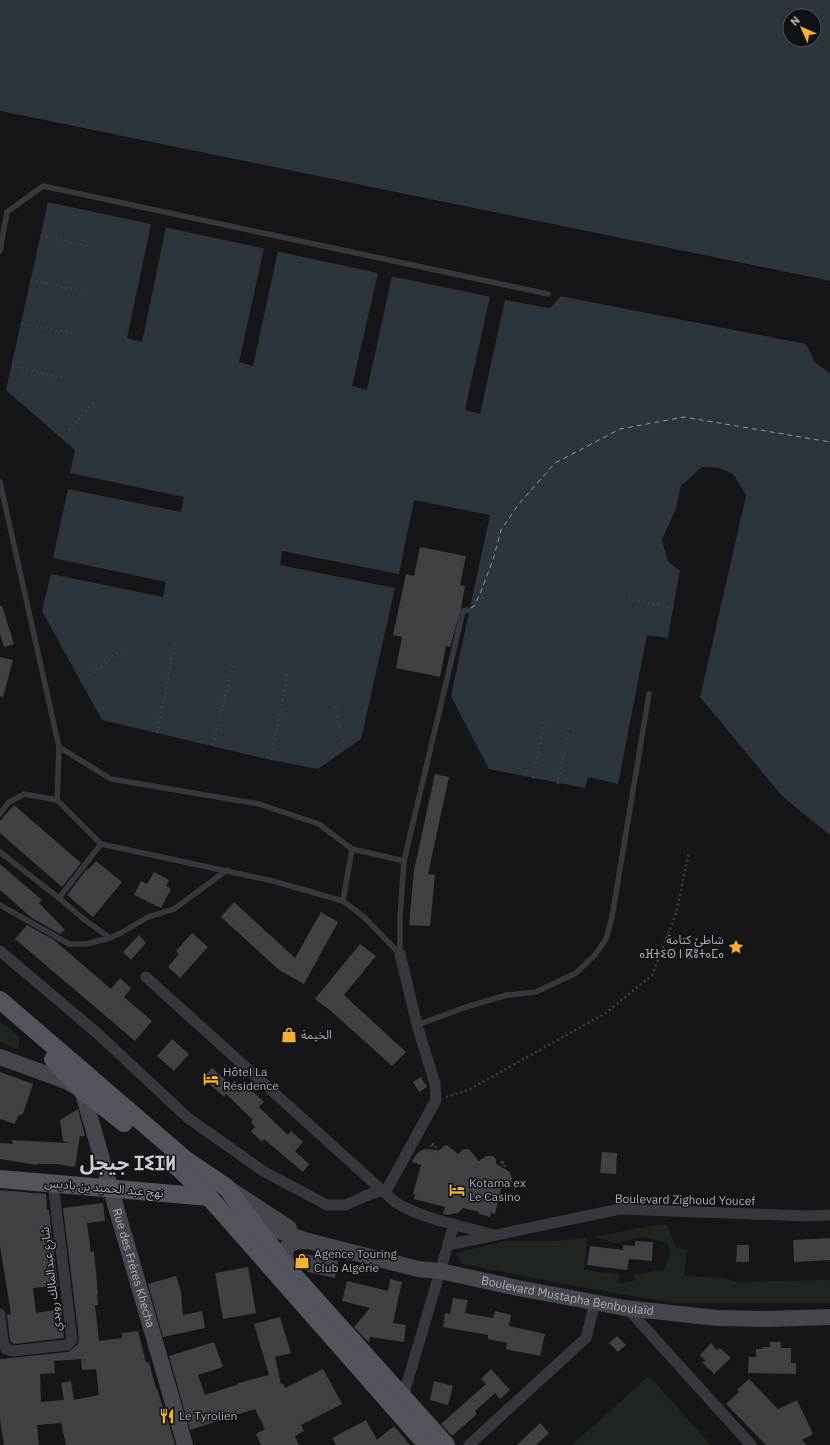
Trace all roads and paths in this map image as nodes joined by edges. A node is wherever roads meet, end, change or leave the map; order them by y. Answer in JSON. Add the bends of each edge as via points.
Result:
{"nodes":[{"id":1,"x":41,"y":235,"type":"dead end"},
{"id":2,"x":90,"y":247,"type":"dead end"},
{"id":3,"x":0,"y":251,"type":"edge"},
{"id":4,"x":31,"y":280,"type":"dead end"},
{"id":5,"x":81,"y":291,"type":"dead end"},
{"id":6,"x":548,"y":294,"type":"dead end"},
{"id":7,"x":21,"y":323,"type":"dead end"},
{"id":8,"x":72,"y":333,"type":"dead end"},
{"id":9,"x":12,"y":366,"type":"dead end"},
{"id":10,"x":62,"y":378,"type":"dead end"},
{"id":11,"x":94,"y":402,"type":"dead end"},
{"id":12,"x":62,"y":438,"type":"dead end"},
{"id":13,"x":0,"y":482,"type":"edge"},
{"id":14,"x":628,"y":600,"type":"dead end"},
{"id":15,"x":673,"y":608,"type":"dead end"},
{"id":16,"x":469,"y":610,"type":"dead end"},
{"id":17,"x":175,"y":643,"type":"dead end"},
{"id":18,"x":121,"y":650,"type":"dead end"},
{"id":19,"x":236,"y":658,"type":"dead end"},
{"id":20,"x":288,"y":671,"type":"dead end"},
{"id":21,"x":81,"y":682,"type":"dead end"},
{"id":22,"x":649,"y":694,"type":"dead end"},
{"id":23,"x":335,"y":706,"type":"dead end"},
{"id":24,"x":545,"y":719,"type":"dead end"},
{"id":25,"x":569,"y":727,"type":"dead end"},
{"id":26,"x":157,"y":733,"type":"dead end"},
{"id":27,"x":213,"y":745,"type":"dead end"},
{"id":28,"x":59,"y":747,"type":"junction"},
{"id":29,"x":345,"y":750,"type":"dead end"},
{"id":30,"x":271,"y":760,"type":"dead end"},
{"id":31,"x":533,"y":778,"type":"dead end"},
{"id":32,"x":558,"y":784,"type":"dead end"},
{"id":33,"x":57,"y":800,"type":"junction"},
{"id":34,"x":0,"y":814,"type":"edge"},
{"id":35,"x":101,"y":844,"type":"junction"},
{"id":36,"x":352,"y":849,"type":"junction"},
{"id":37,"x":0,"y":852,"type":"edge"},
{"id":38,"x":689,"y":852,"type":"dead end"},
{"id":39,"x":404,"y":861,"type":"junction"},
{"id":40,"x":227,"y":870,"type":"junction"},
{"id":41,"x":59,"y":898,"type":"junction"},
{"id":42,"x":343,"y":900,"type":"junction"},
{"id":43,"x":0,"y":905,"type":"edge"},
{"id":44,"x":110,"y":938,"type":"junction"},
{"id":45,"x":0,"y":951,"type":"edge"},
{"id":46,"x":400,"y":954,"type":"junction"},
{"id":47,"x":146,"y":977,"type":"dead end"},
{"id":48,"x":0,"y":1000,"type":"edge"},
{"id":49,"x":19,"y":1017,"type":"junction"},
{"id":50,"x":417,"y":1025,"type":"junction"},
{"id":51,"x":6,"y":1059,"type":"edge"},
{"id":52,"x":60,"y":1068,"type":"junction"},
{"id":53,"x":85,"y":1084,"type":"junction"},
{"id":54,"x":436,"y":1100,"type":"junction"},
{"id":55,"x":0,"y":1179,"type":"edge"},
{"id":56,"x":53,"y":1183,"type":"junction"},
{"id":57,"x":226,"y":1187,"type":"junction"},
{"id":58,"x":110,"y":1188,"type":"junction"},
{"id":59,"x":383,"y":1191,"type":"junction"},
{"id":60,"x":205,"y":1193,"type":"junction"},
{"id":61,"x":220,"y":1211,"type":"junction"},
{"id":62,"x":830,"y":1215,"type":"edge"},
{"id":63,"x":252,"y":1222,"type":"junction"},
{"id":64,"x":454,"y":1224,"type":"junction"},
{"id":65,"x":495,"y":1235,"type":"junction"},
{"id":66,"x":308,"y":1241,"type":"junction"},
{"id":67,"x":448,"y":1244,"type":"junction"},
{"id":68,"x":289,"y":1270,"type":"junction"},
{"id":69,"x":440,"y":1271,"type":"junction"},
{"id":70,"x":595,"y":1302,"type":"junction"},
{"id":71,"x":628,"y":1309,"type":"junction"},
{"id":72,"x":0,"y":1314,"type":"edge"},
{"id":73,"x":830,"y":1318,"type":"edge"},
{"id":74,"x":403,"y":1397,"type":"junction"},
{"id":75,"x":185,"y":1445,"type":"edge"},
{"id":76,"x":427,"y":1445,"type":"edge"},
{"id":77,"x":446,"y":1445,"type":"edge"},
{"id":78,"x":469,"y":1445,"type":"edge"},
{"id":79,"x":751,"y":1445,"type":"edge"}],
"edges":[{"from":1,"to":2,"type":"path"},
{"from":3,"to":6,"type":"lane","via":[[7,212],[43,186]]},
{"from":4,"to":5,"type":"path"},
{"from":7,"to":8,"type":"path"},
{"from":9,"to":10,"type":"path"},
{"from":11,"to":12,"type":"path"},
{"from":13,"to":28,"type":"lane"},
{"from":14,"to":15,"type":"path"},
{"from":16,"to":39,"type":"lane","via":[[463,611]]},
{"from":17,"to":26,"type":"path"},
{"from":18,"to":21,"type":"path"},
{"from":19,"to":27,"type":"path"},
{"from":20,"to":30,"type":"path"},
{"from":22,"to":50,"type":"lane","via":[[612,916],[606,939],[595,955],[576,973],[536,992],[507,995]]},
{"from":23,"to":29,"type":"path"},
{"from":24,"to":31,"type":"path"},
{"from":25,"to":32,"type":"path"},
{"from":28,"to":33,"type":"lane"},
{"from":28,"to":36,"type":"lane","via":[[111,779],[259,804],[319,824]]},
{"from":33,"to":34,"type":"lane","via":[[24,794],[8,803]]},
{"from":33,"to":35,"type":"lane"},
{"from":35,"to":40,"type":"lane"},
{"from":35,"to":41,"type":"lane"},
{"from":36,"to":39,"type":"lane"},
{"from":36,"to":42,"type":"lane"},
{"from":37,"to":41,"type":"lane"},
{"from":38,"to":54,"type":"path","via":[[676,914],[652,974],[606,1013],[468,1090]]},
{"from":39,"to":46,"type":"lane"},
{"from":40,"to":42,"type":"lane"},
{"from":40,"to":44,"type":"lane","via":[[174,909],[148,917]]},
{"from":41,"to":44,"type":"lane"},
{"from":42,"to":46,"type":"lane","via":[[364,917]]},
{"from":43,"to":44,"type":"lane","via":[[69,944],[86,944]]},
{"from":45,"to":59,"type":"street","via":[[97,1033],[188,1118],[263,1171],[327,1205],[346,1205]]},
{"from":46,"to":50,"type":"street"},
{"from":47,"to":59,"type":"street"},
{"from":48,"to":49,"type":"main road"},
{"from":49,"to":52,"type":"main road"},
{"from":49,"to":53,"type":"main road"},
{"from":50,"to":54,"type":"street","via":[[435,1084]]},
{"from":51,"to":52,"type":"main road"},
{"from":51,"to":53,"type":"main road","via":[[66,1081]]},
{"from":52,"to":53,"type":"main road"},
{"from":53,"to":57,"type":"main road"},
{"from":53,"to":58,"type":"main road","name":"Rue des Frères Khecha"},
{"from":53,"to":60,"type":"main road"},
{"from":54,"to":59,"type":"street"},
{"from":55,"to":56,"type":"main road","name":"نهج عبد الحميد بن باديس"},
{"from":56,"to":58,"type":"main road","name":"نهج عبد الحميد بن باديس"},
{"from":56,"to":72,"type":"street","name":"شارع عبدالمالك رويدي","via":[[72,1340],[67,1345],[12,1351],[6,1349]]},
{"from":57,"to":60,"type":"main road","name":"نهج عبد الحميد بن باديس"},
{"from":57,"to":63,"type":"main road"},
{"from":57,"to":66,"type":"main road"},
{"from":58,"to":60,"type":"main road","name":"نهج عبد الحميد بن باديس","via":[[180,1195]]},
{"from":58,"to":75,"type":"main road","name":"Rue des Frères Khecha"},
{"from":59,"to":64,"type":"street","via":[[405,1208]]},
{"from":60,"to":61,"type":"main road"},
{"from":61,"to":63,"type":"main road"},
{"from":61,"to":76,"type":"main road"},
{"from":62,"to":65,"type":"street","name":"Boulevard Zighoud Youcef","via":[[620,1209]]},
{"from":63,"to":66,"type":"main road"},
{"from":63,"to":68,"type":"main road"},
{"from":64,"to":65,"type":"street"},
{"from":64,"to":67,"type":"street"},
{"from":65,"to":67,"type":"street","name":"Boulevard Zighoud Youcef"},
{"from":66,"to":68,"type":"main road","via":[[295,1241],[288,1247],[285,1257]]},
{"from":66,"to":69,"type":"main road","name":"Boulevard Mustapha Benboulaïd","via":[[418,1269]]},
{"from":67,"to":69,"type":"street"},
{"from":68,"to":74,"type":"main road"},
{"from":69,"to":70,"type":"main road","name":"Boulevard Mustapha Benboulaïd"},
{"from":69,"to":74,"type":"street"},
{"from":70,"to":71,"type":"main road","name":"Boulevard Mustapha Benboulaïd"},
{"from":70,"to":78,"type":"street","via":[[586,1338]]},
{"from":71,"to":73,"type":"main road","name":"Boulevard Mustapha Benboulaïd","via":[[717,1318]]},
{"from":71,"to":79,"type":"street"},
{"from":74,"to":77,"type":"main road"}]}
